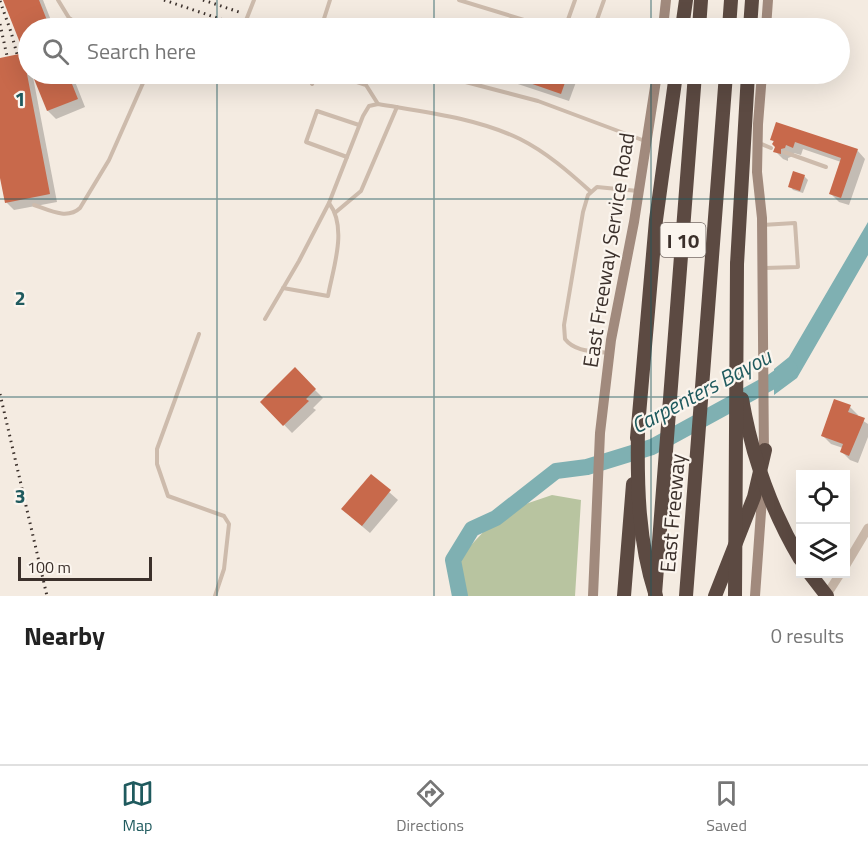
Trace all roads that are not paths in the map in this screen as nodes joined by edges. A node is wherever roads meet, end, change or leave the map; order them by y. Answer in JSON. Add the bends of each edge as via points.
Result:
{"nodes":[{"id":1,"x":58,"y":0,"type":"edge"},
{"id":2,"x":254,"y":0,"type":"edge"},
{"id":3,"x":330,"y":0,"type":"edge"},
{"id":4,"x":461,"y":0,"type":"edge"},
{"id":5,"x":575,"y":0,"type":"edge"},
{"id":6,"x":604,"y":0,"type":"edge"},
{"id":7,"x":666,"y":0,"type":"edge"},
{"id":8,"x":686,"y":0,"type":"edge"},
{"id":9,"x":701,"y":0,"type":"edge"},
{"id":10,"x":731,"y":0,"type":"edge"},
{"id":11,"x":752,"y":0,"type":"edge"},
{"id":12,"x":768,"y":0,"type":"edge"},
{"id":13,"x":70,"y":18,"type":"edge"},
{"id":14,"x":247,"y":18,"type":"edge"},
{"id":15,"x":324,"y":18,"type":"edge"},
{"id":16,"x":518,"y":18,"type":"edge"},
{"id":17,"x":569,"y":18,"type":"edge"},
{"id":18,"x":598,"y":18,"type":"edge"},
{"id":19,"x":664,"y":18,"type":"edge"},
{"id":20,"x":683,"y":18,"type":"edge"},
{"id":21,"x":700,"y":18,"type":"edge"},
{"id":22,"x":730,"y":18,"type":"edge"},
{"id":23,"x":751,"y":18,"type":"edge"},
{"id":24,"x":767,"y":18,"type":"edge"},
{"id":25,"x":143,"y":84,"type":"edge"},
{"id":26,"x":363,"y":84,"type":"edge"},
{"id":27,"x":473,"y":84,"type":"edge"},
{"id":28,"x":655,"y":84,"type":"edge"},
{"id":29,"x":675,"y":84,"type":"edge"},
{"id":30,"x":694,"y":84,"type":"edge"},
{"id":31,"x":725,"y":84,"type":"edge"},
{"id":32,"x":747,"y":84,"type":"edge"},
{"id":33,"x":761,"y":84,"type":"edge"},
{"id":34,"x":378,"y":104,"type":"junction"},
{"id":35,"x":397,"y":107,"type":"junction"},
{"id":36,"x":359,"y":125,"type":"junction"},
{"id":37,"x":646,"y":142,"type":"junction"},
{"id":38,"x":758,"y":143,"type":"junction"},
{"id":39,"x":771,"y":148,"type":"dead end"},
{"id":40,"x":784,"y":152,"type":"dead end"},
{"id":41,"x":347,"y":157,"type":"junction"},
{"id":42,"x":826,"y":167,"type":"dead end"},
{"id":43,"x":590,"y":191,"type":"junction"},
{"id":44,"x":639,"y":191,"type":"junction"},
{"id":45,"x":329,"y":203,"type":"junction"},
{"id":46,"x":34,"y":205,"type":"dead end"},
{"id":47,"x":336,"y":212,"type":"junction"},
{"id":48,"x":762,"y":225,"type":"junction"},
{"id":49,"x":761,"y":268,"type":"junction"},
{"id":50,"x":283,"y":288,"type":"junction"},
{"id":51,"x":265,"y":319,"type":"dead end"},
{"id":52,"x":736,"y":322,"type":"junction"},
{"id":53,"x":199,"y":334,"type":"dead end"},
{"id":54,"x":610,"y":353,"type":"junction"},
{"id":55,"x":638,"y":429,"type":"junction"},
{"id":56,"x":765,"y":450,"type":"junction"},
{"id":57,"x":868,"y":528,"type":"edge"},
{"id":58,"x":796,"y":551,"type":"edge"},
{"id":59,"x":850,"y":558,"type":"edge"},
{"id":60,"x":813,"y":578,"type":"edge"},
{"id":61,"x":837,"y":578,"type":"edge"},
{"id":62,"x":757,"y":592,"type":"edge"},
{"id":63,"x":215,"y":596,"type":"edge"},
{"id":64,"x":593,"y":596,"type":"edge"},
{"id":65,"x":624,"y":596,"type":"edge"},
{"id":66,"x":656,"y":596,"type":"edge"},
{"id":67,"x":686,"y":596,"type":"edge"},
{"id":68,"x":715,"y":596,"type":"edge"},
{"id":69,"x":735,"y":596,"type":"edge"},
{"id":70,"x":826,"y":596,"type":"edge"}],
"edges":[{"from":1,"to":13,"type":"lane"},
{"from":2,"to":14,"type":"lane"},
{"from":3,"to":15,"type":"lane"},
{"from":4,"to":16,"type":"lane"},
{"from":5,"to":17,"type":"lane"},
{"from":6,"to":18,"type":"lane"},
{"from":7,"to":19,"type":"main road"},
{"from":8,"to":20,"type":"highway"},
{"from":9,"to":21,"type":"highway"},
{"from":10,"to":22,"type":"highway"},
{"from":11,"to":23,"type":"highway"},
{"from":12,"to":24,"type":"main road"},
{"from":25,"to":46,"type":"lane","via":[[109,160],[80,208],[66,215]]},
{"from":26,"to":34,"type":"lane"},
{"from":27,"to":37,"type":"lane","via":[[538,101]]},
{"from":28,"to":37,"type":"main road","name":"East Freeway Service Road"},
{"from":29,"to":55,"type":"highway","via":[[657,209]]},
{"from":30,"to":66,"type":"highway","name":"East Freeway","number":"I 10"},
{"from":31,"to":67,"type":"highway","name":"East Freeway","number":"I 10"},
{"from":32,"to":52,"type":"highway","bridge":true},
{"from":33,"to":38,"type":"main road"},
{"from":34,"to":35,"type":"lane"},
{"from":34,"to":36,"type":"lane","via":[[369,106]]},
{"from":35,"to":43,"type":"lane","via":[[463,120],[519,139],[553,159]]},
{"from":35,"to":47,"type":"lane","via":[[361,191]]},
{"from":36,"to":41,"type":"lane"},
{"from":36,"to":41,"type":"lane","via":[[317,111],[306,142]]},
{"from":37,"to":44,"type":"main road","name":"East Freeway Service Road"},
{"from":38,"to":39,"type":"lane"},
{"from":38,"to":48,"type":"main road"},
{"from":40,"to":42,"type":"lane"},
{"from":41,"to":45,"type":"lane"},
{"from":43,"to":44,"type":"lane","via":[[597,187]]},
{"from":43,"to":54,"type":"lane","via":[[583,212],[564,332],[572,346]]},
{"from":44,"to":54,"type":"main road","name":"East Freeway Service Road"},
{"from":45,"to":47,"type":"lane"},
{"from":45,"to":50,"type":"lane"},
{"from":47,"to":50,"type":"lane","via":[[339,224],[328,296]]},
{"from":48,"to":49,"type":"main road"},
{"from":48,"to":49,"type":"lane","via":[[795,223],[798,267]]},
{"from":49,"to":56,"type":"main road"},
{"from":50,"to":51,"type":"lane"},
{"from":52,"to":58,"type":"highway","bridge":true,"via":[[741,392],[753,448],[776,513]]},
{"from":52,"to":69,"type":"highway","bridge":true},
{"from":53,"to":63,"type":"lane","via":[[157,449],[157,464],[168,496],[224,516],[229,524],[224,569]]},
{"from":54,"to":64,"type":"main road","name":"East Freeway Service Road","via":[[600,433]]},
{"from":55,"to":65,"type":"highway","bridge":true},
{"from":55,"to":66,"type":"highway","bridge":true,"via":[[641,526]]},
{"from":56,"to":62,"type":"main road"},
{"from":56,"to":68,"type":"highway","via":[[754,497]]},
{"from":57,"to":59,"type":"street"},
{"from":60,"to":70,"type":"highway","bridge":true},
{"from":61,"to":70,"type":"street"}]}
